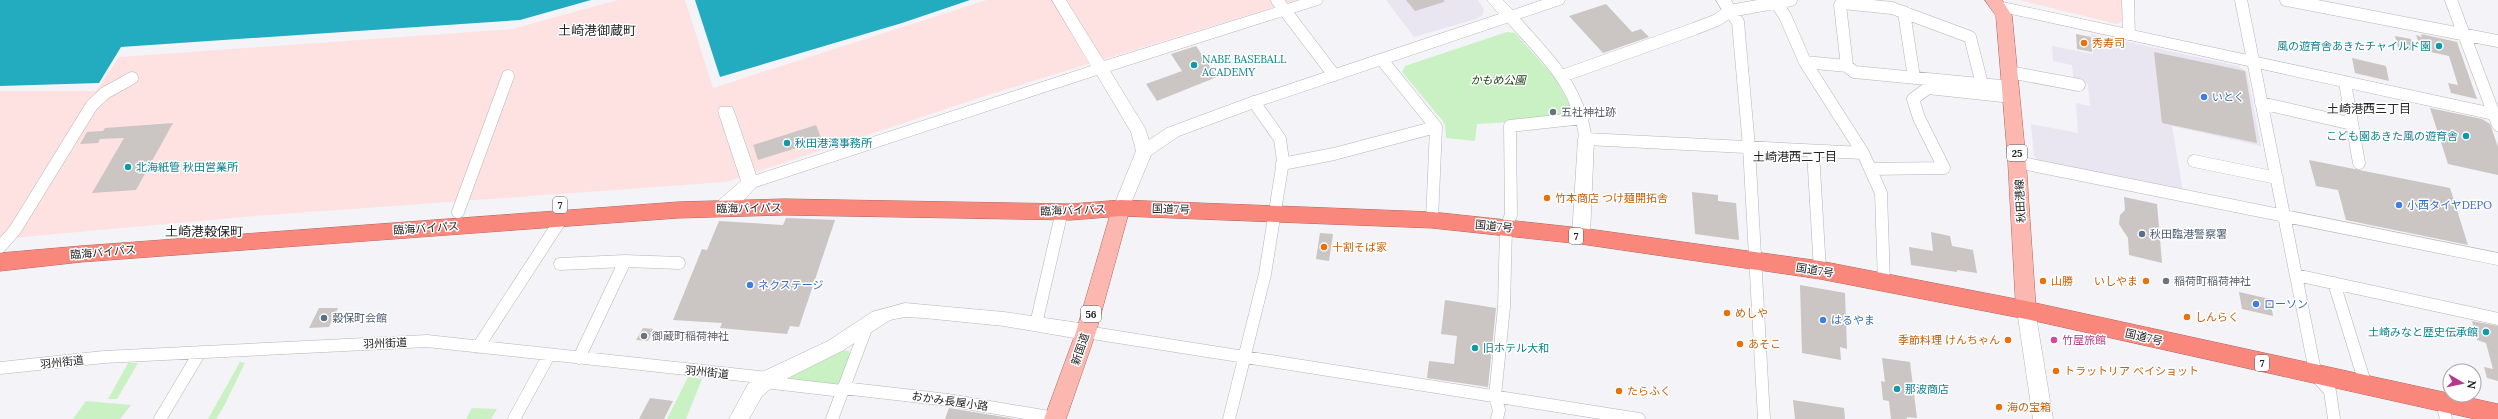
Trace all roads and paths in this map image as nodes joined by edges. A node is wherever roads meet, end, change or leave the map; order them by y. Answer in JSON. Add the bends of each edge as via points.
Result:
{"nodes":[{"id":1,"x":1059,"y":0,"type":"edge"},
{"id":2,"x":1316,"y":0,"type":"edge"},
{"id":3,"x":1494,"y":0,"type":"edge"},
{"id":4,"x":1558,"y":0,"type":"edge"},
{"id":5,"x":1791,"y":0,"type":"edge"},
{"id":6,"x":2128,"y":0,"type":"edge"},
{"id":7,"x":2241,"y":0,"type":"edge"},
{"id":8,"x":2286,"y":0,"type":"edge"},
{"id":9,"x":2451,"y":0,"type":"edge"},
{"id":10,"x":2306,"y":2,"type":"edge"},
{"id":11,"x":1722,"y":3,"type":"edge"},
{"id":12,"x":1996,"y":3,"type":"edge"},
{"id":13,"x":1776,"y":4,"type":"junction"},
{"id":14,"x":1281,"y":5,"type":"edge"},
{"id":15,"x":1904,"y":12,"type":"junction"},
{"id":16,"x":1510,"y":16,"type":"junction"},
{"id":17,"x":2129,"y":34,"type":"junction"},
{"id":18,"x":2464,"y":34,"type":"junction"},
{"id":19,"x":2498,"y":40,"type":"edge"},
{"id":20,"x":1382,"y":60,"type":"junction"},
{"id":21,"x":1805,"y":62,"type":"junction"},
{"id":22,"x":2252,"y":62,"type":"junction"},
{"id":23,"x":1847,"y":66,"type":"junction"},
{"id":24,"x":1101,"y":68,"type":"junction"},
{"id":25,"x":1334,"y":75,"type":"junction"},
{"id":26,"x":508,"y":76,"type":"dead end"},
{"id":27,"x":1562,"y":76,"type":"junction"},
{"id":28,"x":132,"y":78,"type":"dead end"},
{"id":29,"x":1914,"y":78,"type":"junction"},
{"id":30,"x":2345,"y":82,"type":"junction"},
{"id":31,"x":1982,"y":84,"type":"junction"},
{"id":32,"x":2011,"y":85,"type":"junction"},
{"id":33,"x":2079,"y":85,"type":"dead end"},
{"id":34,"x":1254,"y":102,"type":"junction"},
{"id":35,"x":2261,"y":103,"type":"junction"},
{"id":36,"x":726,"y":111,"type":"dead end"},
{"id":37,"x":1583,"y":118,"type":"junction"},
{"id":38,"x":2497,"y":118,"type":"edge"},
{"id":39,"x":2352,"y":124,"type":"junction"},
{"id":40,"x":1436,"y":127,"type":"junction"},
{"id":41,"x":1586,"y":140,"type":"junction"},
{"id":42,"x":1749,"y":147,"type":"junction"},
{"id":43,"x":1144,"y":151,"type":"junction"},
{"id":44,"x":1813,"y":152,"type":"junction"},
{"id":45,"x":1863,"y":153,"type":"junction"},
{"id":46,"x":2194,"y":161,"type":"dead end"},
{"id":47,"x":2017,"y":162,"type":"junction"},
{"id":48,"x":1282,"y":164,"type":"junction"},
{"id":49,"x":2359,"y":164,"type":"dead end"},
{"id":50,"x":1870,"y":169,"type":"junction"},
{"id":51,"x":2277,"y":178,"type":"junction"},
{"id":52,"x":750,"y":183,"type":"junction"},
{"id":53,"x":727,"y":202,"type":"junction"},
{"id":54,"x":1121,"y":208,"type":"junction"},
{"id":55,"x":1062,"y":211,"type":"junction"},
{"id":56,"x":458,"y":212,"type":"junction"},
{"id":57,"x":1278,"y":212,"type":"junction"},
{"id":58,"x":2284,"y":215,"type":"junction"},
{"id":59,"x":562,"y":218,"type":"junction"},
{"id":60,"x":1432,"y":220,"type":"junction"},
{"id":61,"x":1506,"y":227,"type":"junction"},
{"id":62,"x":1582,"y":236,"type":"junction"},
{"id":63,"x":0,"y":248,"type":"edge"},
{"id":64,"x":2498,"y":259,"type":"edge"},
{"id":65,"x":1754,"y":260,"type":"junction"},
{"id":66,"x":625,"y":261,"type":"junction"},
{"id":67,"x":0,"y":262,"type":"edge"},
{"id":68,"x":679,"y":263,"type":"dead end"},
{"id":69,"x":560,"y":264,"type":"dead end"},
{"id":70,"x":1820,"y":270,"type":"junction"},
{"id":71,"x":2296,"y":275,"type":"junction"},
{"id":72,"x":1884,"y":282,"type":"junction"},
{"id":73,"x":2334,"y":283,"type":"junction"},
{"id":74,"x":2026,"y":310,"type":"junction"},
{"id":75,"x":2498,"y":319,"type":"edge"},
{"id":76,"x":1036,"y":324,"type":"junction"},
{"id":77,"x":867,"y":326,"type":"junction"},
{"id":78,"x":1086,"y":332,"type":"junction"},
{"id":79,"x":478,"y":347,"type":"junction"},
{"id":80,"x":200,"y":352,"type":"junction"},
{"id":81,"x":549,"y":355,"type":"junction"},
{"id":82,"x":579,"y":358,"type":"junction"},
{"id":83,"x":1245,"y":358,"type":"junction"},
{"id":84,"x":0,"y":368,"type":"edge"},
{"id":85,"x":2316,"y":376,"type":"junction"},
{"id":86,"x":767,"y":380,"type":"junction"},
{"id":87,"x":2366,"y":386,"type":"junction"},
{"id":88,"x":842,"y":390,"type":"junction"},
{"id":89,"x":1495,"y":396,"type":"junction"},
{"id":90,"x":2444,"y":411,"type":"edge"},
{"id":91,"x":2498,"y":414,"type":"edge"},
{"id":92,"x":1055,"y":418,"type":"edge"},
{"id":93,"x":160,"y":419,"type":"edge"},
{"id":94,"x":514,"y":419,"type":"edge"},
{"id":95,"x":739,"y":419,"type":"edge"},
{"id":96,"x":832,"y":419,"type":"edge"},
{"id":97,"x":1229,"y":419,"type":"edge"},
{"id":98,"x":1497,"y":419,"type":"edge"},
{"id":99,"x":1639,"y":419,"type":"edge"},
{"id":100,"x":1764,"y":419,"type":"edge"},
{"id":101,"x":2043,"y":419,"type":"edge"},
{"id":102,"x":2334,"y":419,"type":"edge"}],
"edges":[{"from":1,"to":24,"type":"street"},
{"from":2,"to":14,"type":"street"},
{"from":3,"to":16,"type":"street"},
{"from":4,"to":16,"type":"street"},
{"from":5,"to":13,"type":"street"},
{"from":6,"to":17,"type":"street"},
{"from":7,"to":22,"type":"street"},
{"from":8,"to":10,"type":"street"},
{"from":9,"to":18,"type":"street"},
{"from":10,"to":18,"type":"street"},
{"from":11,"to":13,"type":"street"},
{"from":11,"to":27,"type":"street","via":[[1716,20]]},
{"from":11,"to":42,"type":"street","via":[[1738,22]]},
{"from":12,"to":17,"type":"street"},
{"from":12,"to":32,"type":"main road","name":"秋田港線","number":"25","via":[[2004,16]]},
{"from":13,"to":21,"type":"street"},
{"from":14,"to":24,"type":"street"},
{"from":14,"to":25,"type":"street"},
{"from":15,"to":23,"type":"street","via":[[1892,8],[1843,3],[1840,5]]},
{"from":15,"to":29,"type":"street"},
{"from":15,"to":31,"type":"street","via":[[1970,37]]},
{"from":16,"to":20,"type":"street"},
{"from":16,"to":27,"type":"street"},
{"from":17,"to":22,"type":"street"},
{"from":18,"to":19,"type":"street"},
{"from":18,"to":38,"type":"street"},
{"from":20,"to":25,"type":"street"},
{"from":20,"to":40,"type":"street"},
{"from":21,"to":23,"type":"street"},
{"from":21,"to":45,"type":"street"},
{"from":22,"to":30,"type":"street"},
{"from":22,"to":35,"type":"street"},
{"from":23,"to":29,"type":"street","via":[[1854,72]]},
{"from":24,"to":43,"type":"street","via":[[1139,132]]},
{"from":24,"to":52,"type":"street"},
{"from":25,"to":34,"type":"street"},
{"from":26,"to":56,"type":"street"},
{"from":27,"to":37,"type":"street","via":[[1576,96]]},
{"from":28,"to":63,"type":"street","via":[[105,93],[92,105],[15,230]]},
{"from":29,"to":31,"type":"street"},
{"from":30,"to":38,"type":"street"},
{"from":30,"to":39,"type":"street"},
{"from":31,"to":32,"type":"street"},
{"from":32,"to":33,"type":"street"},
{"from":32,"to":47,"type":"main road","name":"秋田港線","number":"25"},
{"from":32,"to":50,"type":"street","via":[[1928,88],[1913,99],[1919,118],[1944,168]]},
{"from":34,"to":43,"type":"street","via":[[1173,132]]},
{"from":34,"to":48,"type":"street","via":[[1282,145]]},
{"from":35,"to":39,"type":"street"},
{"from":35,"to":51,"type":"street"},
{"from":36,"to":52,"type":"street"},
{"from":37,"to":41,"type":"street"},
{"from":37,"to":61,"type":"street","via":[[1510,126],[1511,215]]},
{"from":39,"to":49,"type":"street"},
{"from":40,"to":48,"type":"street","via":[[1334,154]]},
{"from":40,"to":60,"type":"street"},
{"from":41,"to":42,"type":"street"},
{"from":41,"to":62,"type":"street"},
{"from":42,"to":44,"type":"street"},
{"from":42,"to":65,"type":"street"},
{"from":43,"to":54,"type":"street"},
{"from":44,"to":45,"type":"street"},
{"from":44,"to":70,"type":"street"},
{"from":45,"to":50,"type":"street"},
{"from":46,"to":51,"type":"street"},
{"from":47,"to":58,"type":"street"},
{"from":47,"to":74,"type":"main road","name":"秋田港線","number":"25"},
{"from":48,"to":57,"type":"street"},
{"from":50,"to":72,"type":"street","via":[[1881,194]]},
{"from":51,"to":58,"type":"street"},
{"from":52,"to":53,"type":"street"},
{"from":53,"to":54,"type":"highway","name":"臨海バイパス","number":"7","via":[[788,194],[1073,200]]},
{"from":53,"to":55,"type":"highway","name":"臨海バイパス","number":"7"},
{"from":53,"to":56,"type":"highway","name":"臨海バイパス","number":"7"},
{"from":53,"to":59,"type":"highway","name":"臨海バイパス","number":"7"},
{"from":54,"to":55,"type":"highway","name":"臨海バイパス","number":"7"},
{"from":54,"to":57,"type":"highway","name":"国道7号","number":"7"},
{"from":54,"to":78,"type":"main road","name":"新国道","number":"56"},
{"from":55,"to":76,"type":"street"},
{"from":56,"to":63,"type":"highway","name":"臨海バイパス","number":"7"},
{"from":57,"to":60,"type":"highway","name":"国道7号","number":"7"},
{"from":57,"to":83,"type":"street"},
{"from":58,"to":64,"type":"street"},
{"from":58,"to":71,"type":"street"},
{"from":59,"to":67,"type":"highway","name":"臨海バイパス","number":"7"},
{"from":59,"to":79,"type":"street"},
{"from":60,"to":61,"type":"highway","name":"国道7号","number":"7"},
{"from":61,"to":62,"type":"highway","name":"国道7号","number":"7"},
{"from":61,"to":89,"type":"street","via":[[1504,307]]},
{"from":62,"to":65,"type":"highway","name":"国道7号","number":"7"},
{"from":65,"to":70,"type":"highway","name":"国道7号","number":"7"},
{"from":65,"to":100,"type":"street","via":[[1758,284]]},
{"from":66,"to":68,"type":"street"},
{"from":66,"to":69,"type":"street"},
{"from":66,"to":82,"type":"street"},
{"from":70,"to":72,"type":"highway","name":"国道7号","number":"7"},
{"from":71,"to":73,"type":"street"},
{"from":71,"to":85,"type":"street"},
{"from":72,"to":74,"type":"highway","name":"国道7号","number":"7"},
{"from":73,"to":75,"type":"street"},
{"from":73,"to":87,"type":"street"},
{"from":74,"to":85,"type":"highway","name":"国道7号","number":"7"},
{"from":74,"to":101,"type":"street"},
{"from":76,"to":77,"type":"street","via":[[905,310],[878,317]]},
{"from":76,"to":78,"type":"street"},
{"from":77,"to":86,"type":"street","via":[[835,346]]},
{"from":77,"to":88,"type":"street"},
{"from":78,"to":83,"type":"street"},
{"from":78,"to":92,"type":"main road","name":"新国道","number":"56"},
{"from":79,"to":80,"type":"street","name":"羽州街道","via":[[427,341]]},
{"from":79,"to":81,"type":"street","name":"羽州街道"},
{"from":80,"to":84,"type":"street","name":"羽州街道","via":[[104,357]]},
{"from":80,"to":93,"type":"street"},
{"from":81,"to":82,"type":"street","name":"羽州街道"},
{"from":81,"to":94,"type":"street"},
{"from":82,"to":86,"type":"street","name":"羽州街道"},
{"from":83,"to":89,"type":"street"},
{"from":83,"to":97,"type":"street"},
{"from":85,"to":87,"type":"highway","name":"国道7号","number":"7"},
{"from":85,"to":102,"type":"street","via":[[2330,391]]},
{"from":86,"to":88,"type":"street","name":"羽州街道"},
{"from":86,"to":95,"type":"street","via":[[755,390]]},
{"from":87,"to":90,"type":"highway","name":"国道7号","number":"7"},
{"from":88,"to":92,"type":"street","name":"おかみ長屋小路","via":[[948,400]]},
{"from":88,"to":96,"type":"street"},
{"from":89,"to":98,"type":"street","via":[[1500,410]]},
{"from":89,"to":99,"type":"street"},
{"from":90,"to":91,"type":"highway","name":"国道7号","number":"7"}]}
